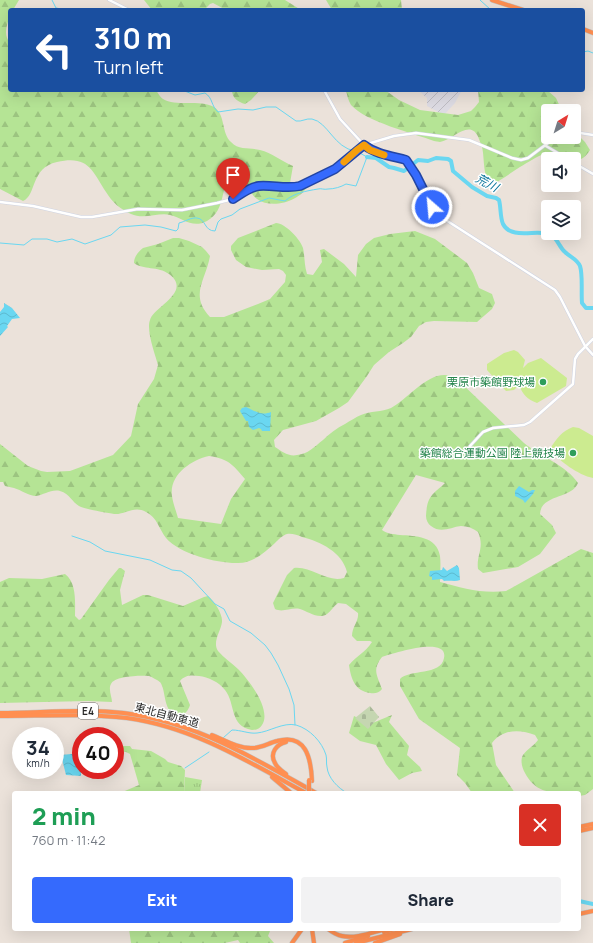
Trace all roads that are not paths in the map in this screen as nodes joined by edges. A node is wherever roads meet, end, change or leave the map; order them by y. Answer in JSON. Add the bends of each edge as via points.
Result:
{"nodes":[{"id":1,"x":109,"y":0,"type":"edge"},
{"id":2,"x":492,"y":0,"type":"edge"},
{"id":3,"x":126,"y":8,"type":"edge"},
{"id":4,"x":517,"y":8,"type":"edge"},
{"id":5,"x":325,"y":92,"type":"edge"},
{"id":6,"x":581,"y":133,"type":"edge"},
{"id":7,"x":593,"y":135,"type":"edge"},
{"id":8,"x":364,"y":145,"type":"junction"},
{"id":9,"x":546,"y":146,"type":"joint"},
{"id":10,"x":556,"y":152,"type":"edge"},
{"id":11,"x":581,"y":167,"type":"edge"},
{"id":12,"x":593,"y":174,"type":"edge"},
{"id":13,"x":0,"y":202,"type":"edge"},
{"id":14,"x":593,"y":339,"type":"edge"},
{"id":15,"x":585,"y":346,"type":"junction"},
{"id":16,"x":593,"y":355,"type":"edge"},
{"id":17,"x":470,"y":446,"type":"dead end"},
{"id":18,"x":0,"y":713,"type":"edge"},
{"id":19,"x":0,"y":716,"type":"edge"},
{"id":20,"x":175,"y":725,"type":"junction"},
{"id":21,"x":249,"y":762,"type":"junction"},
{"id":22,"x":310,"y":780,"type":"junction"},
{"id":23,"x":295,"y":781,"type":"junction"},
{"id":24,"x":289,"y":791,"type":"edge"},
{"id":25,"x":302,"y":791,"type":"edge"},
{"id":26,"x":310,"y":791,"type":"edge"},
{"id":27,"x":312,"y":791,"type":"edge"},
{"id":28,"x":593,"y":824,"type":"edge"},
{"id":29,"x":581,"y":827,"type":"edge"},
{"id":30,"x":593,"y":828,"type":"edge"},
{"id":31,"x":581,"y":831,"type":"edge"},
{"id":32,"x":593,"y":911,"type":"edge"},
{"id":33,"x":581,"y":914,"type":"edge"},
{"id":34,"x":301,"y":931,"type":"edge"},
{"id":35,"x":311,"y":931,"type":"edge"},
{"id":36,"x":332,"y":931,"type":"edge"},
{"id":37,"x":379,"y":931,"type":"edge"},
{"id":38,"x":388,"y":931,"type":"edge"},
{"id":39,"x":404,"y":931,"type":"edge"},
{"id":40,"x":407,"y":931,"type":"edge"},
{"id":41,"x":292,"y":943,"type":"edge"},
{"id":42,"x":313,"y":943,"type":"edge"},
{"id":43,"x":345,"y":943,"type":"edge"},
{"id":44,"x":356,"y":943,"type":"edge"},
{"id":45,"x":375,"y":943,"type":"edge"}],
"edges":[{"from":1,"to":3,"type":"street"},
{"from":2,"to":4,"type":"highway"},
{"from":5,"to":8,"type":"street","via":[[340,119]]},
{"from":6,"to":7,"type":"street"},
{"from":8,"to":9,"type":"street","via":[[394,136],[416,133],[469,140],[522,160]]},
{"from":8,"to":13,"type":"street","via":[[335,169],[300,186],[259,186],[217,204],[182,210],[138,209],[81,217],[33,206]]},
{"from":8,"to":15,"type":"street","via":[[380,154],[409,162],[438,214],[555,290]]},
{"from":9,"to":10,"type":"street"},
{"from":11,"to":12,"type":"street"},
{"from":14,"to":15,"type":"street"},
{"from":15,"to":16,"type":"street"},
{"from":15,"to":17,"type":"street","via":[[575,359],[573,384],[533,419],[524,425],[493,428],[483,432]]},
{"from":18,"to":20,"type":"highway","name":"東北自動車道","number":"E4","via":[[112,712],[143,716]]},
{"from":19,"to":21,"type":"highway","name":"東北自動車道","number":"E4","via":[[82,715],[142,721],[194,735]]},
{"from":20,"to":22,"type":"highway","via":[[244,747],[261,747],[284,740],[297,742],[307,751],[310,758]]},
{"from":20,"to":23,"type":"highway","name":"東北自動車道","number":"E4","via":[[223,743]]},
{"from":21,"to":24,"type":"highway"},
{"from":21,"to":25,"type":"highway","name":"東北自動車道","number":"E4"},
{"from":22,"to":23,"type":"highway","via":[[304,751],[294,743],[282,743],[274,750],[273,760]]},
{"from":22,"to":26,"type":"highway","bridge":true},
{"from":23,"to":27,"type":"highway","name":"東北自動車道","number":"E4"},
{"from":28,"to":29,"type":"highway"},
{"from":30,"to":31,"type":"highway"},
{"from":32,"to":33,"type":"highway"},
{"from":34,"to":41,"type":"highway"},
{"from":35,"to":42,"type":"highway"},
{"from":36,"to":37,"type":"highway","via":[[342,936],[360,936]]},
{"from":38,"to":43,"type":"highway"},
{"from":39,"to":44,"type":"highway"},
{"from":40,"to":45,"type":"highway"}]}
